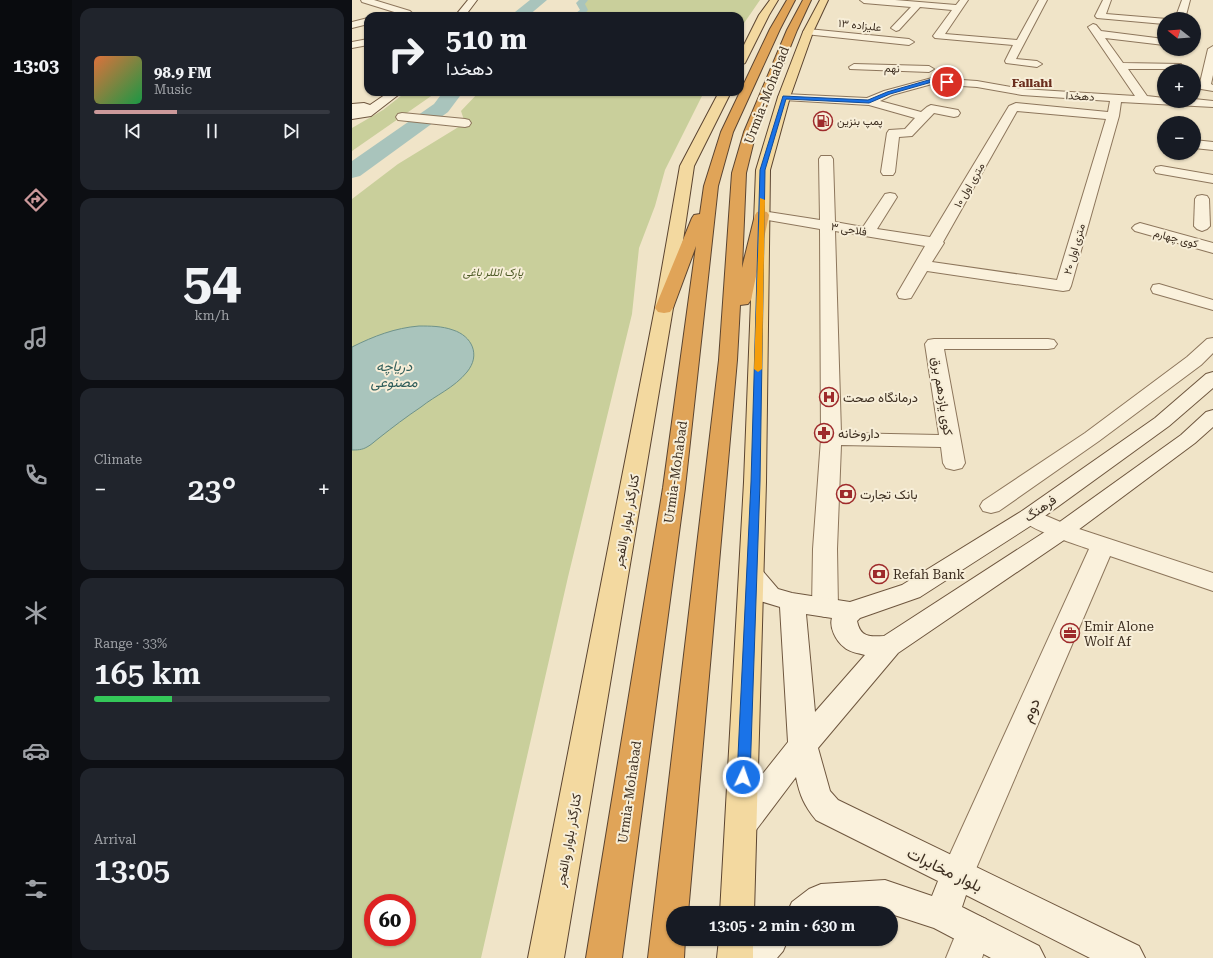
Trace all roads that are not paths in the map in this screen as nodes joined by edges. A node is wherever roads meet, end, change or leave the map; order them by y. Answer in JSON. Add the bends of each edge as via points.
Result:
{"nodes":[{"id":1,"x":366,"y":0,"type":"edge"},
{"id":2,"x":473,"y":0,"type":"edge"},
{"id":3,"x":774,"y":0,"type":"edge"},
{"id":4,"x":791,"y":0,"type":"edge"},
{"id":5,"x":807,"y":0,"type":"edge"},
{"id":6,"x":824,"y":0,"type":"edge"},
{"id":7,"x":864,"y":0,"type":"edge"},
{"id":8,"x":1043,"y":0,"type":"edge"},
{"id":9,"x":1107,"y":0,"type":"edge"},
{"id":10,"x":1186,"y":0,"type":"edge"},
{"id":11,"x":961,"y":4,"type":"edge"},
{"id":12,"x":917,"y":5,"type":"junction"},
{"id":13,"x":404,"y":12,"type":"edge"},
{"id":14,"x":463,"y":12,"type":"edge"},
{"id":15,"x":1182,"y":12,"type":"edge"},
{"id":16,"x":1157,"y":20,"type":"edge"},
{"id":17,"x":364,"y":22,"type":"edge"},
{"id":18,"x":352,"y":25,"type":"edge"},
{"id":19,"x":896,"y":28,"type":"dead end"},
{"id":20,"x":808,"y":32,"type":"junction"},
{"id":21,"x":938,"y":36,"type":"junction"},
{"id":22,"x":1157,"y":41,"type":"edge"},
{"id":23,"x":910,"y":42,"type":"dead end"},
{"id":24,"x":364,"y":43,"type":"edge"},
{"id":25,"x":1019,"y":43,"type":"junction"},
{"id":26,"x":352,"y":45,"type":"edge"},
{"id":27,"x":1212,"y":47,"type":"edge"},
{"id":28,"x":744,"y":54,"type":"edge"},
{"id":29,"x":1212,"y":61,"type":"edge"},
{"id":30,"x":1037,"y":64,"type":"dead end"},
{"id":31,"x":1119,"y":66,"type":"junction"},
{"id":32,"x":1157,"y":66,"type":"edge"},
{"id":33,"x":854,"y":67,"type":"dead end"},
{"id":34,"x":1210,"y":73,"type":"edge"},
{"id":35,"x":930,"y":75,"type":"junction"},
{"id":36,"x":1127,"y":78,"type":"junction"},
{"id":37,"x":1142,"y":78,"type":"dead end"},
{"id":38,"x":1042,"y":82,"type":"dead end"},
{"id":39,"x":1213,"y":88,"type":"edge"},
{"id":40,"x":744,"y":95,"type":"edge"},
{"id":41,"x":1048,"y":95,"type":"junction"},
{"id":42,"x":380,"y":96,"type":"edge"},
{"id":43,"x":388,"y":96,"type":"edge"},
{"id":44,"x":723,"y":96,"type":"edge"},
{"id":45,"x":744,"y":96,"type":"edge"},
{"id":46,"x":784,"y":97,"type":"junction"},
{"id":47,"x":1116,"y":98,"type":"junction"},
{"id":48,"x":1143,"y":99,"type":"junction"},
{"id":49,"x":1157,"y":100,"type":"edge"},
{"id":50,"x":869,"y":102,"type":"junction"},
{"id":51,"x":1201,"y":103,"type":"edge"},
{"id":52,"x":1213,"y":104,"type":"edge"},
{"id":53,"x":357,"y":111,"type":"edge"},
{"id":54,"x":954,"y":113,"type":"dead end"},
{"id":55,"x":923,"y":116,"type":"junction"},
{"id":56,"x":1113,"y":116,"type":"junction"},
{"id":57,"x":402,"y":117,"type":"dead end"},
{"id":58,"x":465,"y":123,"type":"dead end"},
{"id":59,"x":1201,"y":145,"type":"edge"},
{"id":60,"x":1213,"y":146,"type":"edge"},
{"id":61,"x":826,"y":159,"type":"dead end"},
{"id":62,"x":1161,"y":170,"type":"dead end"},
{"id":63,"x":888,"y":172,"type":"dead end"},
{"id":64,"x":1213,"y":179,"type":"edge"},
{"id":65,"x":711,"y":186,"type":"junction"},
{"id":66,"x":890,"y":197,"type":"dead end"},
{"id":67,"x":762,"y":215,"type":"junction"},
{"id":68,"x":827,"y":226,"type":"junction"},
{"id":69,"x":1140,"y":228,"type":"dead end"},
{"id":70,"x":867,"y":232,"type":"junction"},
{"id":71,"x":936,"y":243,"type":"junction"},
{"id":72,"x":1213,"y":248,"type":"edge"},
{"id":73,"x":922,"y":265,"type":"junction"},
{"id":74,"x":1159,"y":289,"type":"dead end"},
{"id":75,"x":905,"y":294,"type":"dead end"},
{"id":76,"x":1213,"y":305,"type":"edge"},
{"id":77,"x":664,"y":308,"type":"junction"},
{"id":78,"x":1213,"y":343,"type":"edge"},
{"id":79,"x":1048,"y":344,"type":"dead end"},
{"id":80,"x":728,"y":360,"type":"junction"},
{"id":81,"x":1213,"y":378,"type":"edge"},
{"id":82,"x":1213,"y":416,"type":"edge"},
{"id":83,"x":831,"y":439,"type":"junction"},
{"id":84,"x":950,"y":441,"type":"junction"},
{"id":85,"x":954,"y":463,"type":"dead end"},
{"id":86,"x":991,"y":506,"type":"dead end"},
{"id":87,"x":1030,"y":516,"type":"junction"},
{"id":88,"x":1062,"y":531,"type":"junction"},
{"id":89,"x":1103,"y":545,"type":"junction"},
{"id":90,"x":752,"y":575,"type":"junction"},
{"id":91,"x":1213,"y":582,"type":"edge"},
{"id":92,"x":792,"y":602,"type":"junction"},
{"id":93,"x":825,"y":608,"type":"junction"},
{"id":94,"x":851,"y":611,"type":"junction"},
{"id":95,"x":889,"y":646,"type":"junction"},
{"id":96,"x":803,"y":746,"type":"junction"},
{"id":97,"x":742,"y":824,"type":"junction"},
{"id":98,"x":957,"y":874,"type":"junction"},
{"id":99,"x":737,"y":906,"type":"edge"},
{"id":100,"x":813,"y":906,"type":"edge"},
{"id":101,"x":942,"y":915,"type":"junction"},
{"id":102,"x":969,"y":944,"type":"edge"},
{"id":103,"x":736,"y":946,"type":"edge"},
{"id":104,"x":765,"y":946,"type":"edge"},
{"id":105,"x":546,"y":958,"type":"edge"},
{"id":106,"x":604,"y":958,"type":"edge"},
{"id":107,"x":666,"y":958,"type":"edge"},
{"id":108,"x":735,"y":958,"type":"edge"},
{"id":109,"x":758,"y":958,"type":"edge"},
{"id":110,"x":1027,"y":958,"type":"edge"},
{"id":111,"x":1127,"y":958,"type":"edge"}],
"edges":[{"from":1,"to":13,"type":"street"},
{"from":2,"to":14,"type":"street"},
{"from":3,"to":28,"type":"main road"},
{"from":4,"to":40,"type":"highway","name":"Urmia-Mohabad"},
{"from":5,"to":80,"type":"highway","name":"Urmia-Mohabad","via":[[750,132],[739,173]]},
{"from":6,"to":20,"type":"main road"},
{"from":7,"to":12,"type":"street"},
{"from":8,"to":25,"type":"street"},
{"from":9,"to":16,"type":"street","via":[[1100,16]]},
{"from":10,"to":15,"type":"street"},
{"from":11,"to":12,"type":"street"},
{"from":11,"to":21,"type":"street"},
{"from":12,"to":19,"type":"street"},
{"from":17,"to":18,"type":"street"},
{"from":20,"to":23,"type":"street","name":"۱۳ علیزاده"},
{"from":20,"to":46,"type":"main road"},
{"from":21,"to":25,"type":"street"},
{"from":21,"to":35,"type":"street"},
{"from":22,"to":31,"type":"street","via":[[1096,31]]},
{"from":24,"to":26,"type":"street"},
{"from":25,"to":30,"type":"street","via":[[1010,61]]},
{"from":27,"to":29,"type":"street"},
{"from":29,"to":34,"type":"street"},
{"from":31,"to":32,"type":"street"},
{"from":31,"to":36,"type":"street"},
{"from":33,"to":35,"type":"street","name":"نهم"},
{"from":34,"to":39,"type":"street","via":[[1205,87]]},
{"from":35,"to":41,"type":"street","name":"دهخدا","via":[[977,79],[1022,92]]},
{"from":35,"to":50,"type":"street","name":"دهخدا"},
{"from":36,"to":37,"type":"street"},
{"from":36,"to":48,"type":"street"},
{"from":38,"to":41,"type":"street"},
{"from":41,"to":47,"type":"street","name":"دهخدا"},
{"from":42,"to":53,"type":"street"},
{"from":43,"to":53,"type":"street"},
{"from":44,"to":77,"type":"main road","name":"کنارگذر بلوار والفجر","via":[[687,166]]},
{"from":45,"to":65,"type":"highway","name":"Urmia-Mohabad","via":[[727,132]]},
{"from":46,"to":50,"type":"street","name":"دهخدا"},
{"from":46,"to":67,"type":"main road","via":[[763,170]]},
{"from":47,"to":48,"type":"street","name":"دهخدا"},
{"from":47,"to":56,"type":"street","name":"۲۰ متری اول"},
{"from":48,"to":49,"type":"street","name":"دهخدا"},
{"from":50,"to":55,"type":"street"},
{"from":51,"to":52,"type":"street"},
{"from":54,"to":55,"type":"street","via":[[931,109]]},
{"from":55,"to":63,"type":"street","via":[[908,133],[892,133]]},
{"from":56,"to":71,"type":"street","name":"۱۰ متری اول","via":[[1013,108]]},
{"from":56,"to":73,"type":"street","name":"۲۰ متری اول","via":[[1061,293]]},
{"from":57,"to":58,"type":"street"},
{"from":59,"to":60,"type":"street"},
{"from":61,"to":68,"type":"street"},
{"from":62,"to":64,"type":"street"},
{"from":65,"to":77,"type":"highway"},
{"from":65,"to":106,"type":"highway","name":"Urmia-Mohabad","via":[[674,488]]},
{"from":66,"to":70,"type":"street"},
{"from":67,"to":68,"type":"street","name":"فلاحی ۳"},
{"from":67,"to":80,"type":"highway"},
{"from":67,"to":90,"type":"main road"},
{"from":68,"to":70,"type":"street","name":"فلاحی ۳"},
{"from":68,"to":83,"type":"street"},
{"from":69,"to":72,"type":"street","name":"کوی چهارم"},
{"from":70,"to":71,"type":"street","name":"فلاحی ۳"},
{"from":71,"to":73,"type":"street","name":"۱۰ متری اول"},
{"from":73,"to":75,"type":"street","name":"۱۰ متری اول"},
{"from":74,"to":76,"type":"street"},
{"from":77,"to":105,"type":"main road","name":"کنارگذر بلوار والفجر"},
{"from":78,"to":86,"type":"street","via":[[1194,361],[1092,437]]},
{"from":79,"to":84,"type":"street","name":"کوی یازدهم برق","via":[[934,344]]},
{"from":80,"to":107,"type":"highway","name":"Urmia-Mohabad"},
{"from":81,"to":87,"type":"street","name":"فرهنگ","via":[[1162,422]]},
{"from":82,"to":88,"type":"street","via":[[1188,439]]},
{"from":83,"to":84,"type":"street","name":"کوی یازدهم برق"},
{"from":83,"to":93,"type":"street","via":[[825,549]]},
{"from":84,"to":85,"type":"street"},
{"from":87,"to":88,"type":"street"},
{"from":87,"to":94,"type":"street","name":"فرهنگ","via":[[911,591]]},
{"from":88,"to":89,"type":"street"},
{"from":88,"to":95,"type":"street"},
{"from":89,"to":91,"type":"street"},
{"from":89,"to":98,"type":"street","name":"دوم"},
{"from":90,"to":92,"type":"street","via":[[769,595]]},
{"from":90,"to":97,"type":"main road"},
{"from":92,"to":93,"type":"street"},
{"from":92,"to":96,"type":"street","name":"بلوار مخابرات"},
{"from":93,"to":94,"type":"street"},
{"from":94,"to":95,"type":"street","via":[[844,620],[844,630],[853,641],[874,647]]},
{"from":95,"to":96,"type":"street"},
{"from":96,"to":97,"type":"street"},
{"from":96,"to":98,"type":"street","name":"بلوار مخابرات","via":[[816,797],[827,810]]},
{"from":97,"to":99,"type":"main road"},
{"from":98,"to":101,"type":"street","name":"دوم"},
{"from":98,"to":111,"type":"street","name":"بلوار مخابرات"},
{"from":100,"to":101,"type":"street","via":[[821,900],[885,896]]},
{"from":101,"to":102,"type":"street"},
{"from":102,"to":110,"type":"street"},
{"from":103,"to":108,"type":"main road"},
{"from":104,"to":109,"type":"street"}]}
